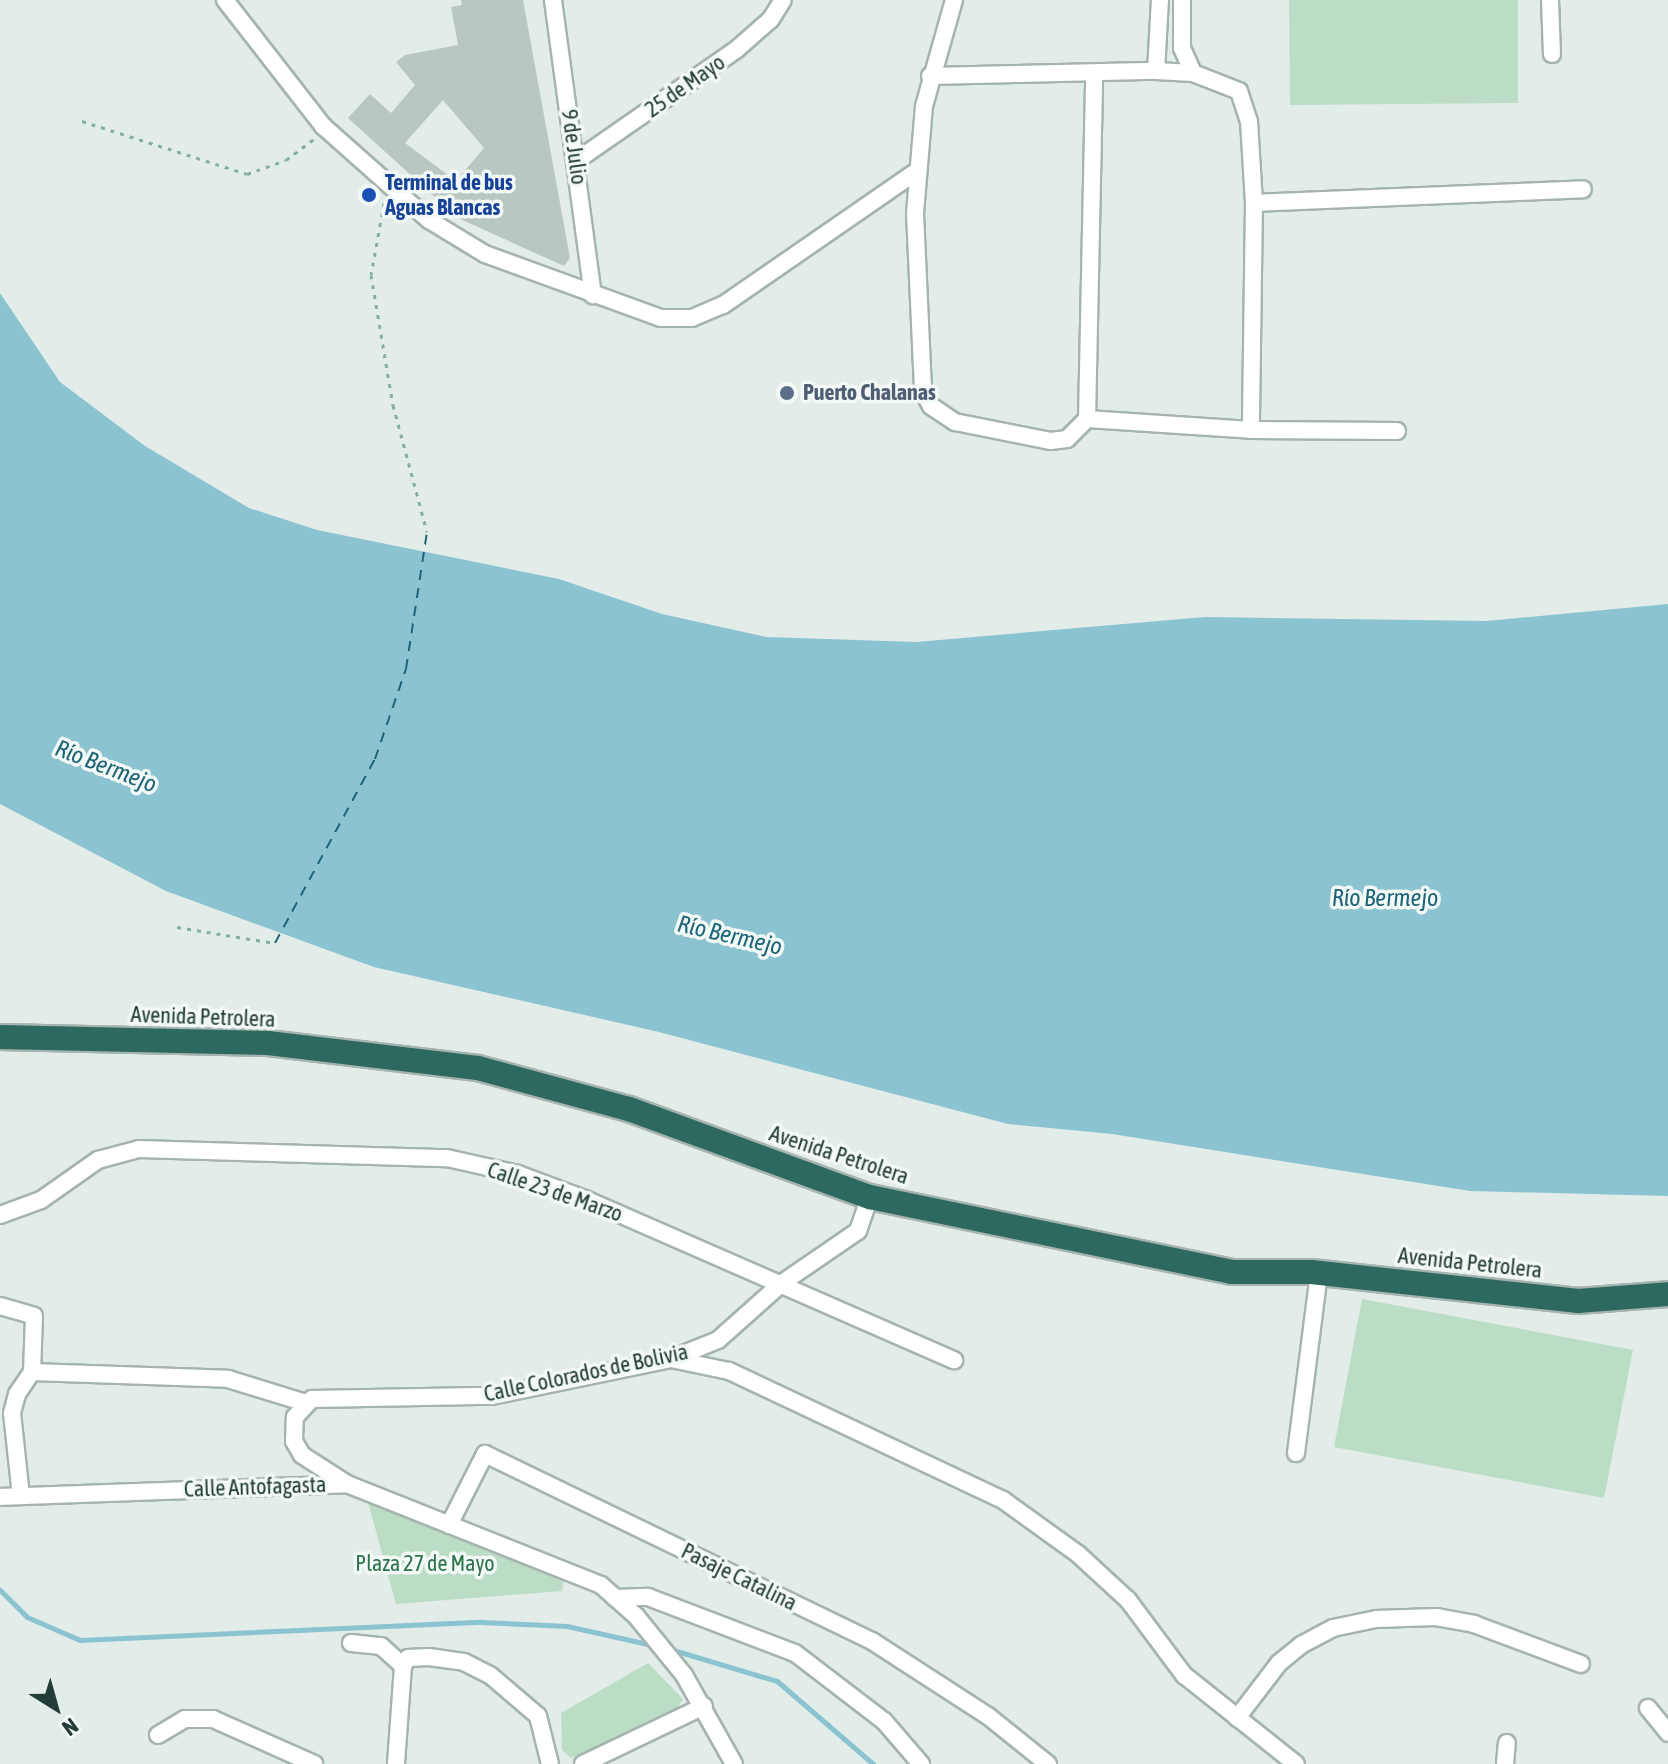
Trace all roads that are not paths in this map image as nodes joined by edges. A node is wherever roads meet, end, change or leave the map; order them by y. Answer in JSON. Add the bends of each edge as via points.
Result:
{"nodes":[{"id":1,"x":225,"y":0,"type":"edge"},
{"id":2,"x":553,"y":0,"type":"edge"},
{"id":3,"x":783,"y":0,"type":"edge"},
{"id":4,"x":954,"y":0,"type":"edge"},
{"id":5,"x":1160,"y":0,"type":"edge"},
{"id":6,"x":1182,"y":0,"type":"edge"},
{"id":7,"x":1550,"y":0,"type":"edge"},
{"id":8,"x":1552,"y":54,"type":"dead end"},
{"id":9,"x":1156,"y":71,"type":"junction"},
{"id":10,"x":1193,"y":73,"type":"junction"},
{"id":11,"x":1094,"y":74,"type":"junction"},
{"id":12,"x":930,"y":76,"type":"junction"},
{"id":13,"x":576,"y":161,"type":"junction"},
{"id":14,"x":917,"y":171,"type":"junction"},
{"id":15,"x":1583,"y":189,"type":"dead end"},
{"id":16,"x":1254,"y":203,"type":"junction"},
{"id":17,"x":593,"y":295,"type":"junction"},
{"id":18,"x":1087,"y":419,"type":"junction"},
{"id":19,"x":1251,"y":430,"type":"junction"},
{"id":20,"x":1397,"y":431,"type":"dead end"},
{"id":21,"x":0,"y":1037,"type":"edge"},
{"id":22,"x":870,"y":1197,"type":"junction"},
{"id":23,"x":0,"y":1215,"type":"edge"},
{"id":24,"x":1319,"y":1273,"type":"junction"},
{"id":25,"x":782,"y":1283,"type":"junction"},
{"id":26,"x":1668,"y":1294,"type":"edge"},
{"id":27,"x":0,"y":1306,"type":"edge"},
{"id":28,"x":671,"y":1359,"type":"junction"},
{"id":29,"x":954,"y":1360,"type":"dead end"},
{"id":30,"x":32,"y":1372,"type":"junction"},
{"id":31,"x":306,"y":1403,"type":"junction"},
{"id":32,"x":1296,"y":1453,"type":"dead end"},
{"id":33,"x":347,"y":1484,"type":"junction"},
{"id":34,"x":21,"y":1496,"type":"junction"},
{"id":35,"x":0,"y":1497,"type":"edge"},
{"id":36,"x":449,"y":1525,"type":"junction"},
{"id":37,"x":615,"y":1598,"type":"junction"},
{"id":38,"x":351,"y":1643,"type":"dead end"},
{"id":39,"x":1581,"y":1664,"type":"dead end"},
{"id":40,"x":403,"y":1666,"type":"junction"},
{"id":41,"x":704,"y":1706,"type":"junction"},
{"id":42,"x":1648,"y":1708,"type":"dead end"},
{"id":43,"x":1237,"y":1718,"type":"junction"},
{"id":44,"x":1668,"y":1733,"type":"edge"},
{"id":45,"x":158,"y":1735,"type":"dead end"},
{"id":46,"x":1507,"y":1743,"type":"dead end"},
{"id":47,"x":314,"y":1764,"type":"edge"},
{"id":48,"x":396,"y":1764,"type":"edge"},
{"id":49,"x":550,"y":1764,"type":"edge"},
{"id":50,"x":583,"y":1764,"type":"edge"},
{"id":51,"x":734,"y":1764,"type":"edge"},
{"id":52,"x":921,"y":1764,"type":"edge"},
{"id":53,"x":1048,"y":1764,"type":"edge"},
{"id":54,"x":1296,"y":1764,"type":"edge"},
{"id":55,"x":1505,"y":1764,"type":"edge"}],
"edges":[{"from":1,"to":17,"type":"street","via":[[323,126],[387,187],[462,243]]},
{"from":2,"to":13,"type":"street","name":"9 de Julio"},
{"from":3,"to":13,"type":"street","name":"25 de Mayo","via":[[771,19],[737,49]]},
{"from":4,"to":12,"type":"street"},
{"from":5,"to":9,"type":"street"},
{"from":6,"to":10,"type":"street","via":[[1182,48]]},
{"from":7,"to":8,"type":"street"},
{"from":9,"to":10,"type":"street"},
{"from":9,"to":11,"type":"street"},
{"from":10,"to":16,"type":"street","via":[[1229,84],[1246,104]]},
{"from":11,"to":12,"type":"street"},
{"from":11,"to":18,"type":"street"},
{"from":12,"to":14,"type":"street"},
{"from":13,"to":17,"type":"street","name":"9 de Julio"},
{"from":14,"to":17,"type":"street","via":[[705,314],[671,320]]},
{"from":14,"to":18,"type":"street","via":[[920,369],[931,406],[971,427],[1051,441],[1067,439]]},
{"from":15,"to":16,"type":"street"},
{"from":16,"to":19,"type":"street"},
{"from":18,"to":19,"type":"street"},
{"from":19,"to":20,"type":"street"},
{"from":21,"to":22,"type":"highway","name":"Avenida Petrolera","via":[[268,1043],[478,1068],[629,1109]]},
{"from":22,"to":24,"type":"highway","name":"Avenida Petrolera","via":[[1232,1272]]},
{"from":22,"to":25,"type":"street","name":"Calle Colorados de Bolivia","via":[[858,1231]]},
{"from":23,"to":25,"type":"street","name":"Calle 23 de Marzo","via":[[41,1200],[98,1160],[139,1149],[447,1158],[545,1184]]},
{"from":24,"to":26,"type":"highway","name":"Avenida Petrolera","via":[[1578,1301]]},
{"from":24,"to":32,"type":"street"},
{"from":25,"to":28,"type":"street","name":"Calle Colorados de Bolivia","via":[[718,1340]]},
{"from":25,"to":29,"type":"street","name":"Calle 23 de Marzo"},
{"from":27,"to":30,"type":"street","via":[[34,1316]]},
{"from":28,"to":31,"type":"street","name":"Calle Colorados de Bolivia","via":[[492,1396],[433,1400],[326,1395]]},
{"from":28,"to":43,"type":"street","via":[[729,1371],[1003,1500],[1128,1600],[1184,1675]]},
{"from":30,"to":31,"type":"street","via":[[228,1379]]},
{"from":30,"to":34,"type":"street","via":[[12,1413]]},
{"from":31,"to":33,"type":"street","via":[[293,1425],[298,1449]]},
{"from":33,"to":34,"type":"street","name":"Calle Antofagasta"},
{"from":33,"to":36,"type":"street","name":"Calle Antofagasta"},
{"from":34,"to":35,"type":"street","name":"Calle Antofagasta"},
{"from":36,"to":37,"type":"street","name":"Calle Antofagasta","via":[[601,1585]]},
{"from":36,"to":53,"type":"street","name":"Pasaje Catalina","via":[[485,1454],[872,1641],[988,1716]]},
{"from":37,"to":41,"type":"street","name":"Calle Antofagasta","via":[[636,1616]]},
{"from":37,"to":52,"type":"street","via":[[648,1597],[795,1653],[884,1721]]},
{"from":38,"to":40,"type":"street","via":[[381,1646]]},
{"from":39,"to":43,"type":"street","via":[[1474,1624],[1436,1617],[1376,1619],[1333,1628],[1301,1645],[1279,1663]]},
{"from":40,"to":48,"type":"street"},
{"from":40,"to":49,"type":"street","via":[[408,1658],[429,1657],[464,1662],[490,1675],[538,1716]]},
{"from":41,"to":50,"type":"street"},
{"from":41,"to":51,"type":"street","name":"Calle Antofagasta"},
{"from":42,"to":44,"type":"street"},
{"from":43,"to":54,"type":"street"},
{"from":45,"to":47,"type":"street","via":[[185,1719],[213,1719]]},
{"from":46,"to":55,"type":"street"}]}
